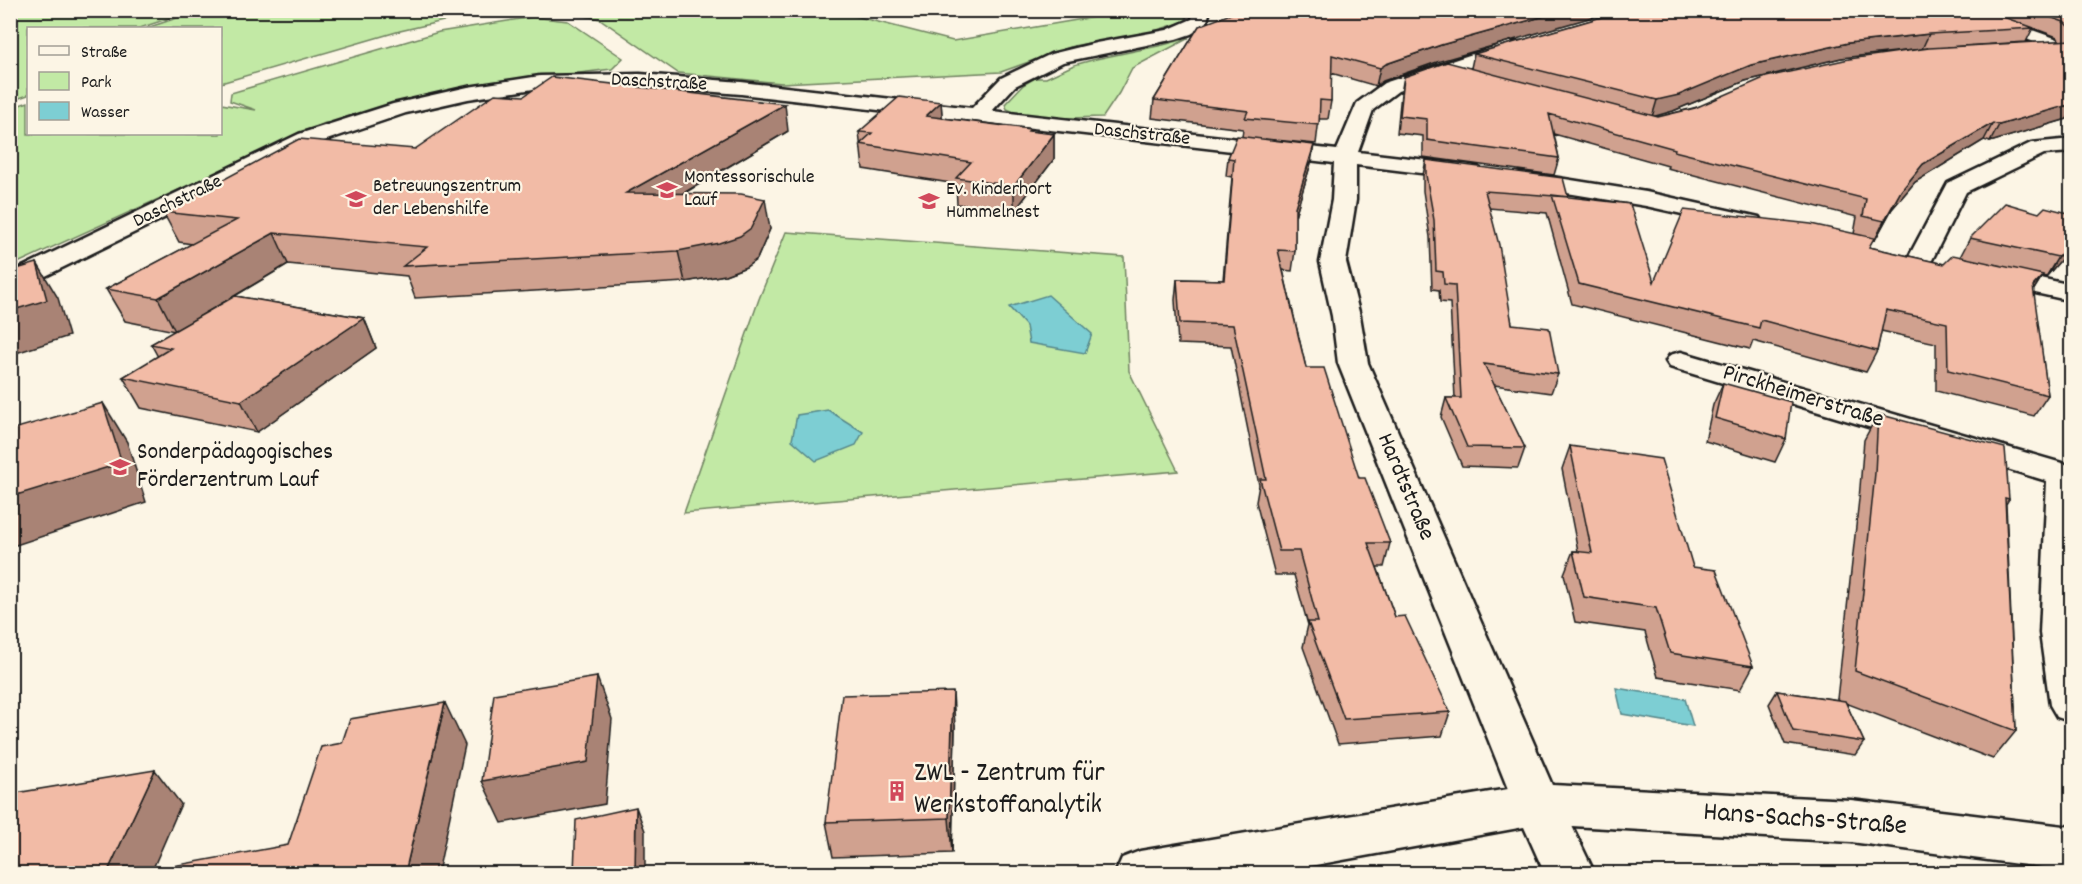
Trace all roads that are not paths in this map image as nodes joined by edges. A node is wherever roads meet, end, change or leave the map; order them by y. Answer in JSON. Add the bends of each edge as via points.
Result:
{"nodes":[{"id":1,"x":1202,"y":10,"type":"edge"},
{"id":2,"x":1958,"y":10,"type":"edge"},
{"id":3,"x":1535,"y":41,"type":"edge"},
{"id":4,"x":2068,"y":49,"type":"edge"},
{"id":5,"x":2017,"y":51,"type":"edge"},
{"id":6,"x":1445,"y":68,"type":"junction"},
{"id":7,"x":1480,"y":80,"type":"edge"},
{"id":8,"x":976,"y":116,"type":"junction"},
{"id":9,"x":2072,"y":145,"type":"edge"},
{"id":10,"x":1345,"y":158,"type":"junction"},
{"id":11,"x":1772,"y":227,"type":"edge"},
{"id":12,"x":10,"y":283,"type":"edge"},
{"id":13,"x":2072,"y":293,"type":"edge"},
{"id":14,"x":1681,"y":361,"type":"dead end"},
{"id":15,"x":2068,"y":476,"type":"edge"},
{"id":16,"x":2072,"y":705,"type":"edge"},
{"id":17,"x":1537,"y":804,"type":"junction"},
{"id":18,"x":2072,"y":849,"type":"edge"},
{"id":19,"x":1140,"y":873,"type":"edge"},
{"id":20,"x":1570,"y":873,"type":"edge"}],
"edges":[{"from":1,"to":8,"type":"street","via":[[1200,21],[1185,30],[1057,58],[1008,82]]},
{"from":2,"to":4,"type":"street"},
{"from":3,"to":6,"type":"street","name":"Hardtstraße"},
{"from":4,"to":5,"type":"street"},
{"from":6,"to":7,"type":"street"},
{"from":6,"to":10,"type":"street","name":"Hardtstraße","via":[[1391,87],[1364,108]]},
{"from":8,"to":10,"type":"street","name":"Daschstraße"},
{"from":8,"to":12,"type":"street","name":"Daschstraße","via":[[640,80],[540,82],[468,93],[400,108],[321,133]]},
{"from":9,"to":13,"type":"street","via":[[2039,148],[1956,188],[1932,262]]},
{"from":10,"to":11,"type":"street","name":"Daschstraße","via":[[1496,175],[1646,200]]},
{"from":10,"to":17,"type":"street","name":"Hardtstraße","via":[[1344,200],[1333,262],[1347,316],[1353,363]]},
{"from":14,"to":15,"type":"street","name":"Pirckheimerstraße"},
{"from":15,"to":16,"type":"street","name":"Pirckheimerstraße","via":[[2060,633]]},
{"from":17,"to":18,"type":"street","name":"Hans-Sachs-Straße","via":[[1851,821]]},
{"from":17,"to":19,"type":"street"},
{"from":17,"to":20,"type":"street","name":"Hardtstraße"}]}
